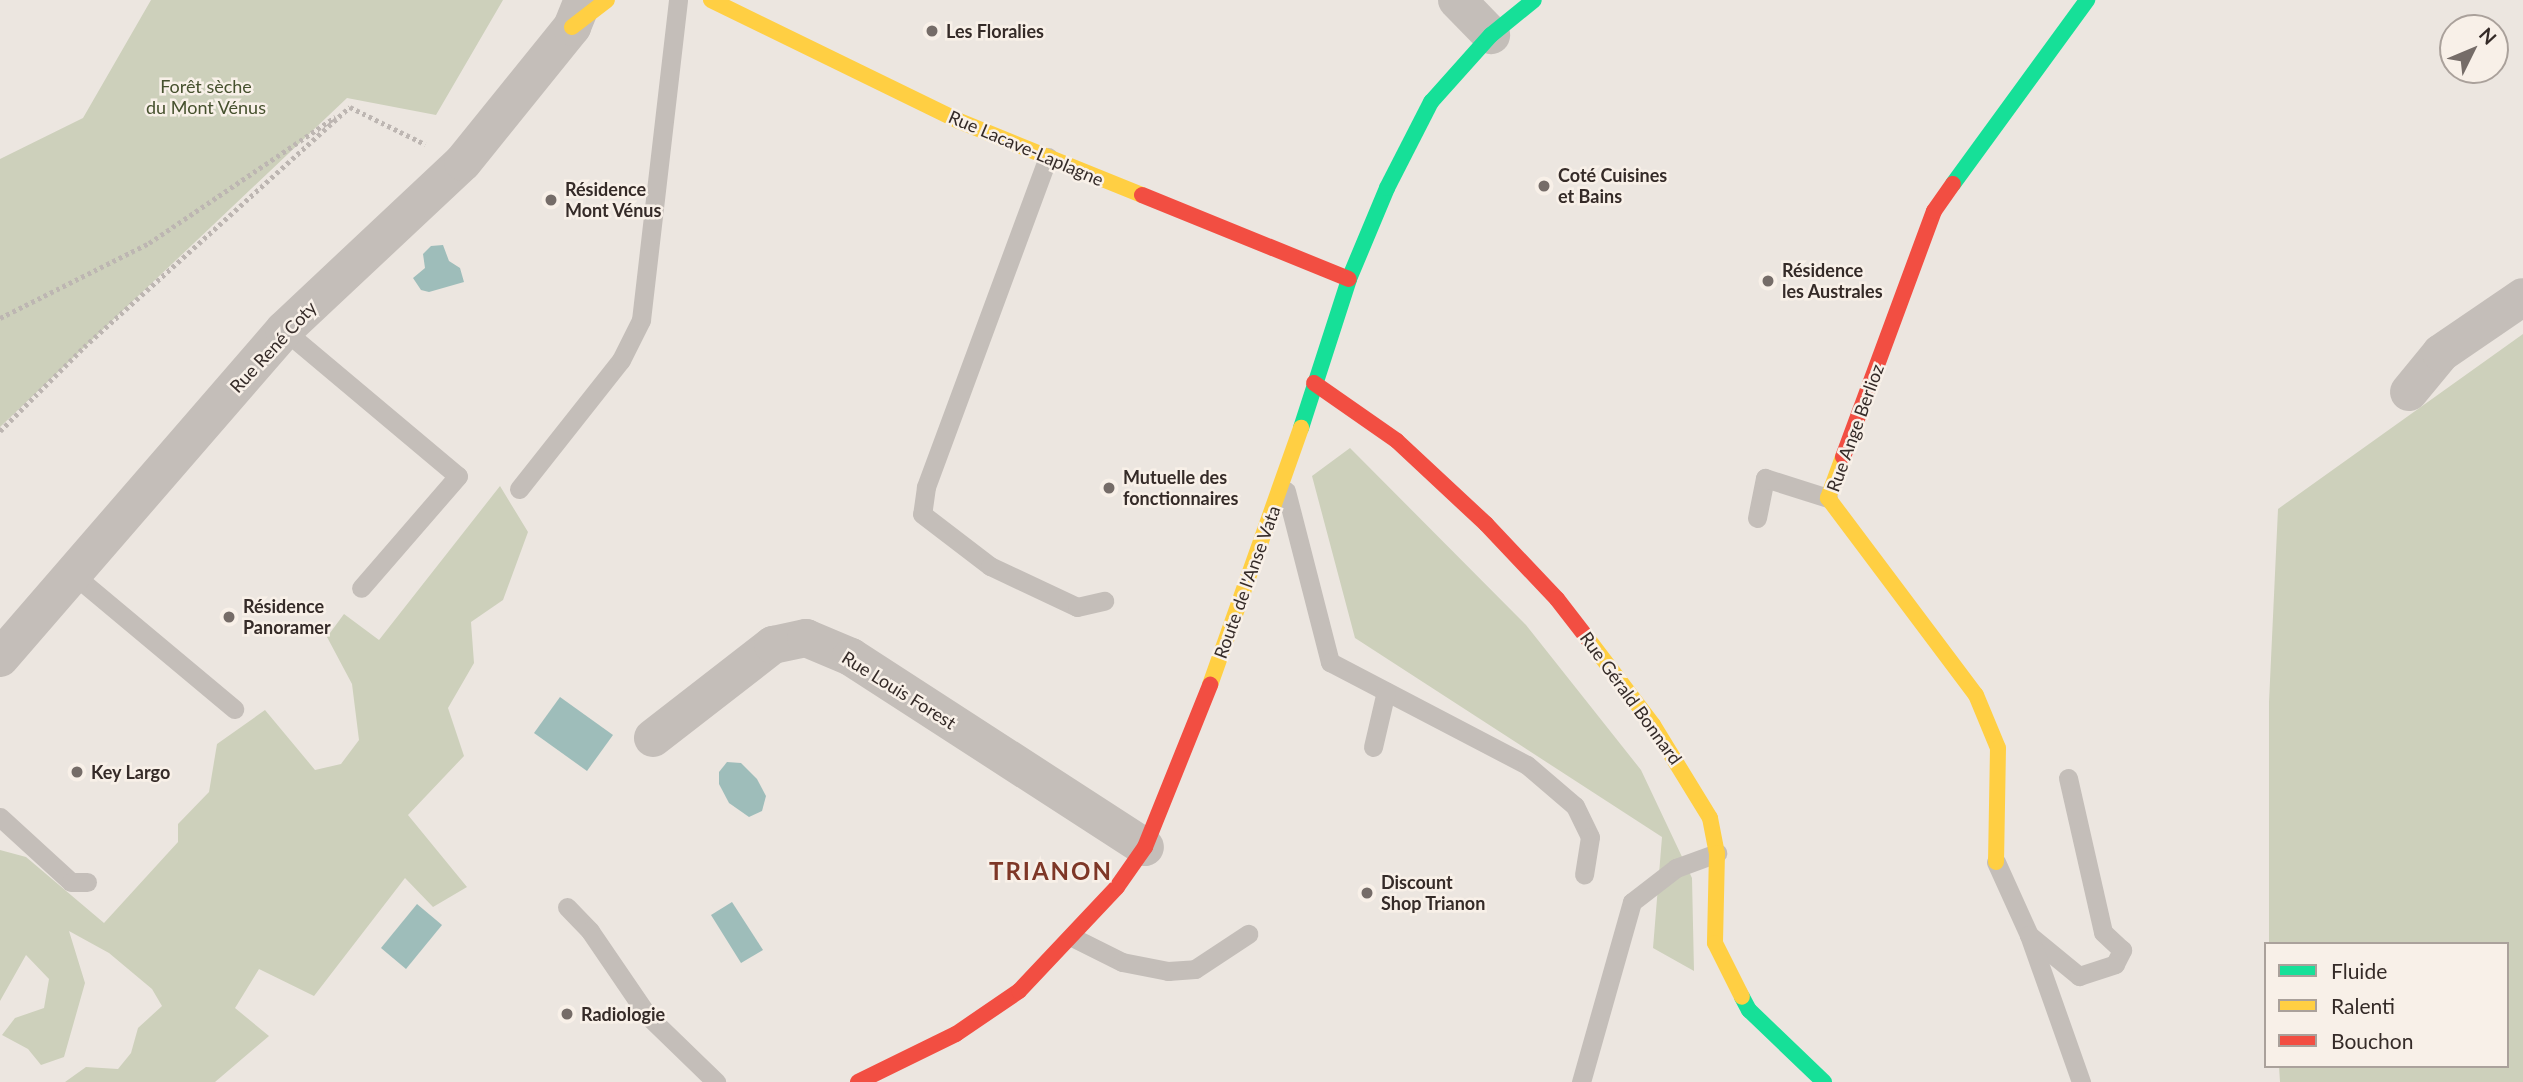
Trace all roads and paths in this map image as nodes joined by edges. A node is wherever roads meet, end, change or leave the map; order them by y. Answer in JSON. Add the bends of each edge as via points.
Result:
{"nodes":[{"id":1,"x":607,"y":0,"type":"edge"},
{"id":2,"x":678,"y":0,"type":"edge"},
{"id":3,"x":711,"y":0,"type":"edge"},
{"id":4,"x":1457,"y":0,"type":"edge"},
{"id":5,"x":1534,"y":0,"type":"edge"},
{"id":6,"x":2087,"y":0,"type":"edge"},
{"id":7,"x":567,"y":18,"type":"edge"},
{"id":8,"x":1491,"y":35,"type":"junction"},
{"id":9,"x":350,"y":107,"type":"junction"},
{"id":10,"x":1048,"y":158,"type":"junction"},
{"id":11,"x":463,"y":162,"type":"junction"},
{"id":12,"x":1349,"y":279,"type":"junction"},
{"id":13,"x":2523,"y":297,"type":"edge"},
{"id":14,"x":0,"y":318,"type":"edge"},
{"id":15,"x":285,"y":330,"type":"junction"},
{"id":16,"x":1314,"y":383,"type":"junction"},
{"id":17,"x":2409,"y":392,"type":"dead end"},
{"id":18,"x":0,"y":431,"type":"edge"},
{"id":19,"x":1284,"y":483,"type":"junction"},
{"id":20,"x":519,"y":489,"type":"dead end"},
{"id":21,"x":1828,"y":498,"type":"junction"},
{"id":22,"x":1757,"y":518,"type":"dead end"},
{"id":23,"x":74,"y":575,"type":"junction"},
{"id":24,"x":361,"y":588,"type":"dead end"},
{"id":25,"x":1104,"y":601,"type":"dead end"},
{"id":26,"x":0,"y":658,"type":"edge"},
{"id":27,"x":1386,"y":691,"type":"junction"},
{"id":28,"x":234,"y":709,"type":"dead end"},
{"id":29,"x":653,"y":738,"type":"dead end"},
{"id":30,"x":1373,"y":747,"type":"dead end"},
{"id":31,"x":2068,"y":778,"type":"dead end"},
{"id":32,"x":0,"y":817,"type":"edge"},
{"id":33,"x":1145,"y":847,"type":"junction"},
{"id":34,"x":1717,"y":853,"type":"junction"},
{"id":35,"x":1996,"y":862,"type":"joint"},
{"id":36,"x":1584,"y":875,"type":"dead end"},
{"id":37,"x":87,"y":882,"type":"dead end"},
{"id":38,"x":567,"y":907,"type":"dead end"},
{"id":39,"x":1248,"y":934,"type":"dead end"},
{"id":40,"x":2029,"y":935,"type":"junction"},
{"id":41,"x":1072,"y":937,"type":"junction"},
{"id":42,"x":716,"y":1082,"type":"edge"},
{"id":43,"x":858,"y":1082,"type":"edge"},
{"id":44,"x":1581,"y":1082,"type":"edge"},
{"id":45,"x":1824,"y":1082,"type":"edge"},
{"id":46,"x":2081,"y":1082,"type":"edge"}],
"edges":[{"from":1,"to":7,"type":"street"},
{"from":2,"to":20,"type":"lane","via":[[641,320],[621,360]]},
{"from":3,"to":10,"type":"street","name":"Rue Lacave-Laplagne","via":[[959,121]]},
{"from":4,"to":8,"type":"street"},
{"from":5,"to":8,"type":"street","name":"Route de l'Anse Vata"},
{"from":6,"to":21,"type":"street","name":"Rue Ange Berlioz","via":[[1934,211]]},
{"from":7,"to":11,"type":"street","name":"Rue René Coty"},
{"from":8,"to":12,"type":"street","name":"Route de l'Anse Vata","via":[[1431,102],[1387,188]]},
{"from":9,"to":11,"type":"path"},
{"from":9,"to":14,"type":"path","via":[[149,243]]},
{"from":9,"to":18,"type":"path","via":[[84,347]]},
{"from":10,"to":12,"type":"street","name":"Rue Lacave-Laplagne"},
{"from":10,"to":25,"type":"lane","via":[[926,487],[922,514],[1002,572],[1077,607]]},
{"from":11,"to":15,"type":"street","name":"Rue René Coty"},
{"from":12,"to":16,"type":"street","name":"Route de l'Anse Vata"},
{"from":13,"to":17,"type":"street","via":[[2441,353]]},
{"from":15,"to":23,"type":"street","name":"Rue René Coty"},
{"from":15,"to":24,"type":"lane","via":[[458,476]]},
{"from":16,"to":19,"type":"street","name":"Route de l'Anse Vata"},
{"from":16,"to":34,"type":"street","name":"Rue Gérald Bonnard","via":[[1397,442],[1486,524],[1557,599],[1692,782],[1710,818]]},
{"from":19,"to":27,"type":"lane","via":[[1330,662]]},
{"from":19,"to":33,"type":"street","name":"Route de l'Anse Vata","via":[[1180,768]]},
{"from":21,"to":22,"type":"lane","via":[[1765,478]]},
{"from":21,"to":35,"type":"street","name":"Rue Ange Berlioz","via":[[1976,695],[1998,748]]},
{"from":23,"to":26,"type":"street","name":"Rue René Coty"},
{"from":23,"to":28,"type":"lane"},
{"from":27,"to":30,"type":"lane"},
{"from":27,"to":36,"type":"lane","via":[[1527,765],[1574,806],[1590,837]]},
{"from":29,"to":33,"type":"street","name":"Rue Louis Forest","via":[[773,645],[806,638],[851,657]]},
{"from":31,"to":40,"type":"lane","via":[[2103,932],[2122,950],[2115,964],[2079,976]]},
{"from":32,"to":37,"type":"lane","via":[[71,882]]},
{"from":33,"to":41,"type":"street","name":"Route de l'Anse Vata"},
{"from":34,"to":44,"type":"lane","via":[[1676,868],[1632,902]]},
{"from":34,"to":45,"type":"street","name":"Rue Gérald Bonnard","via":[[1715,943],[1749,1010]]},
{"from":35,"to":40,"type":"lane"},
{"from":38,"to":42,"type":"lane","via":[[590,931],[648,1016]]},
{"from":39,"to":41,"type":"lane","via":[[1195,969],[1168,971],[1122,962]]},
{"from":40,"to":46,"type":"lane"},
{"from":41,"to":43,"type":"street","name":"Route de l'Anse Vata","via":[[1019,991],[956,1034]]}]}
